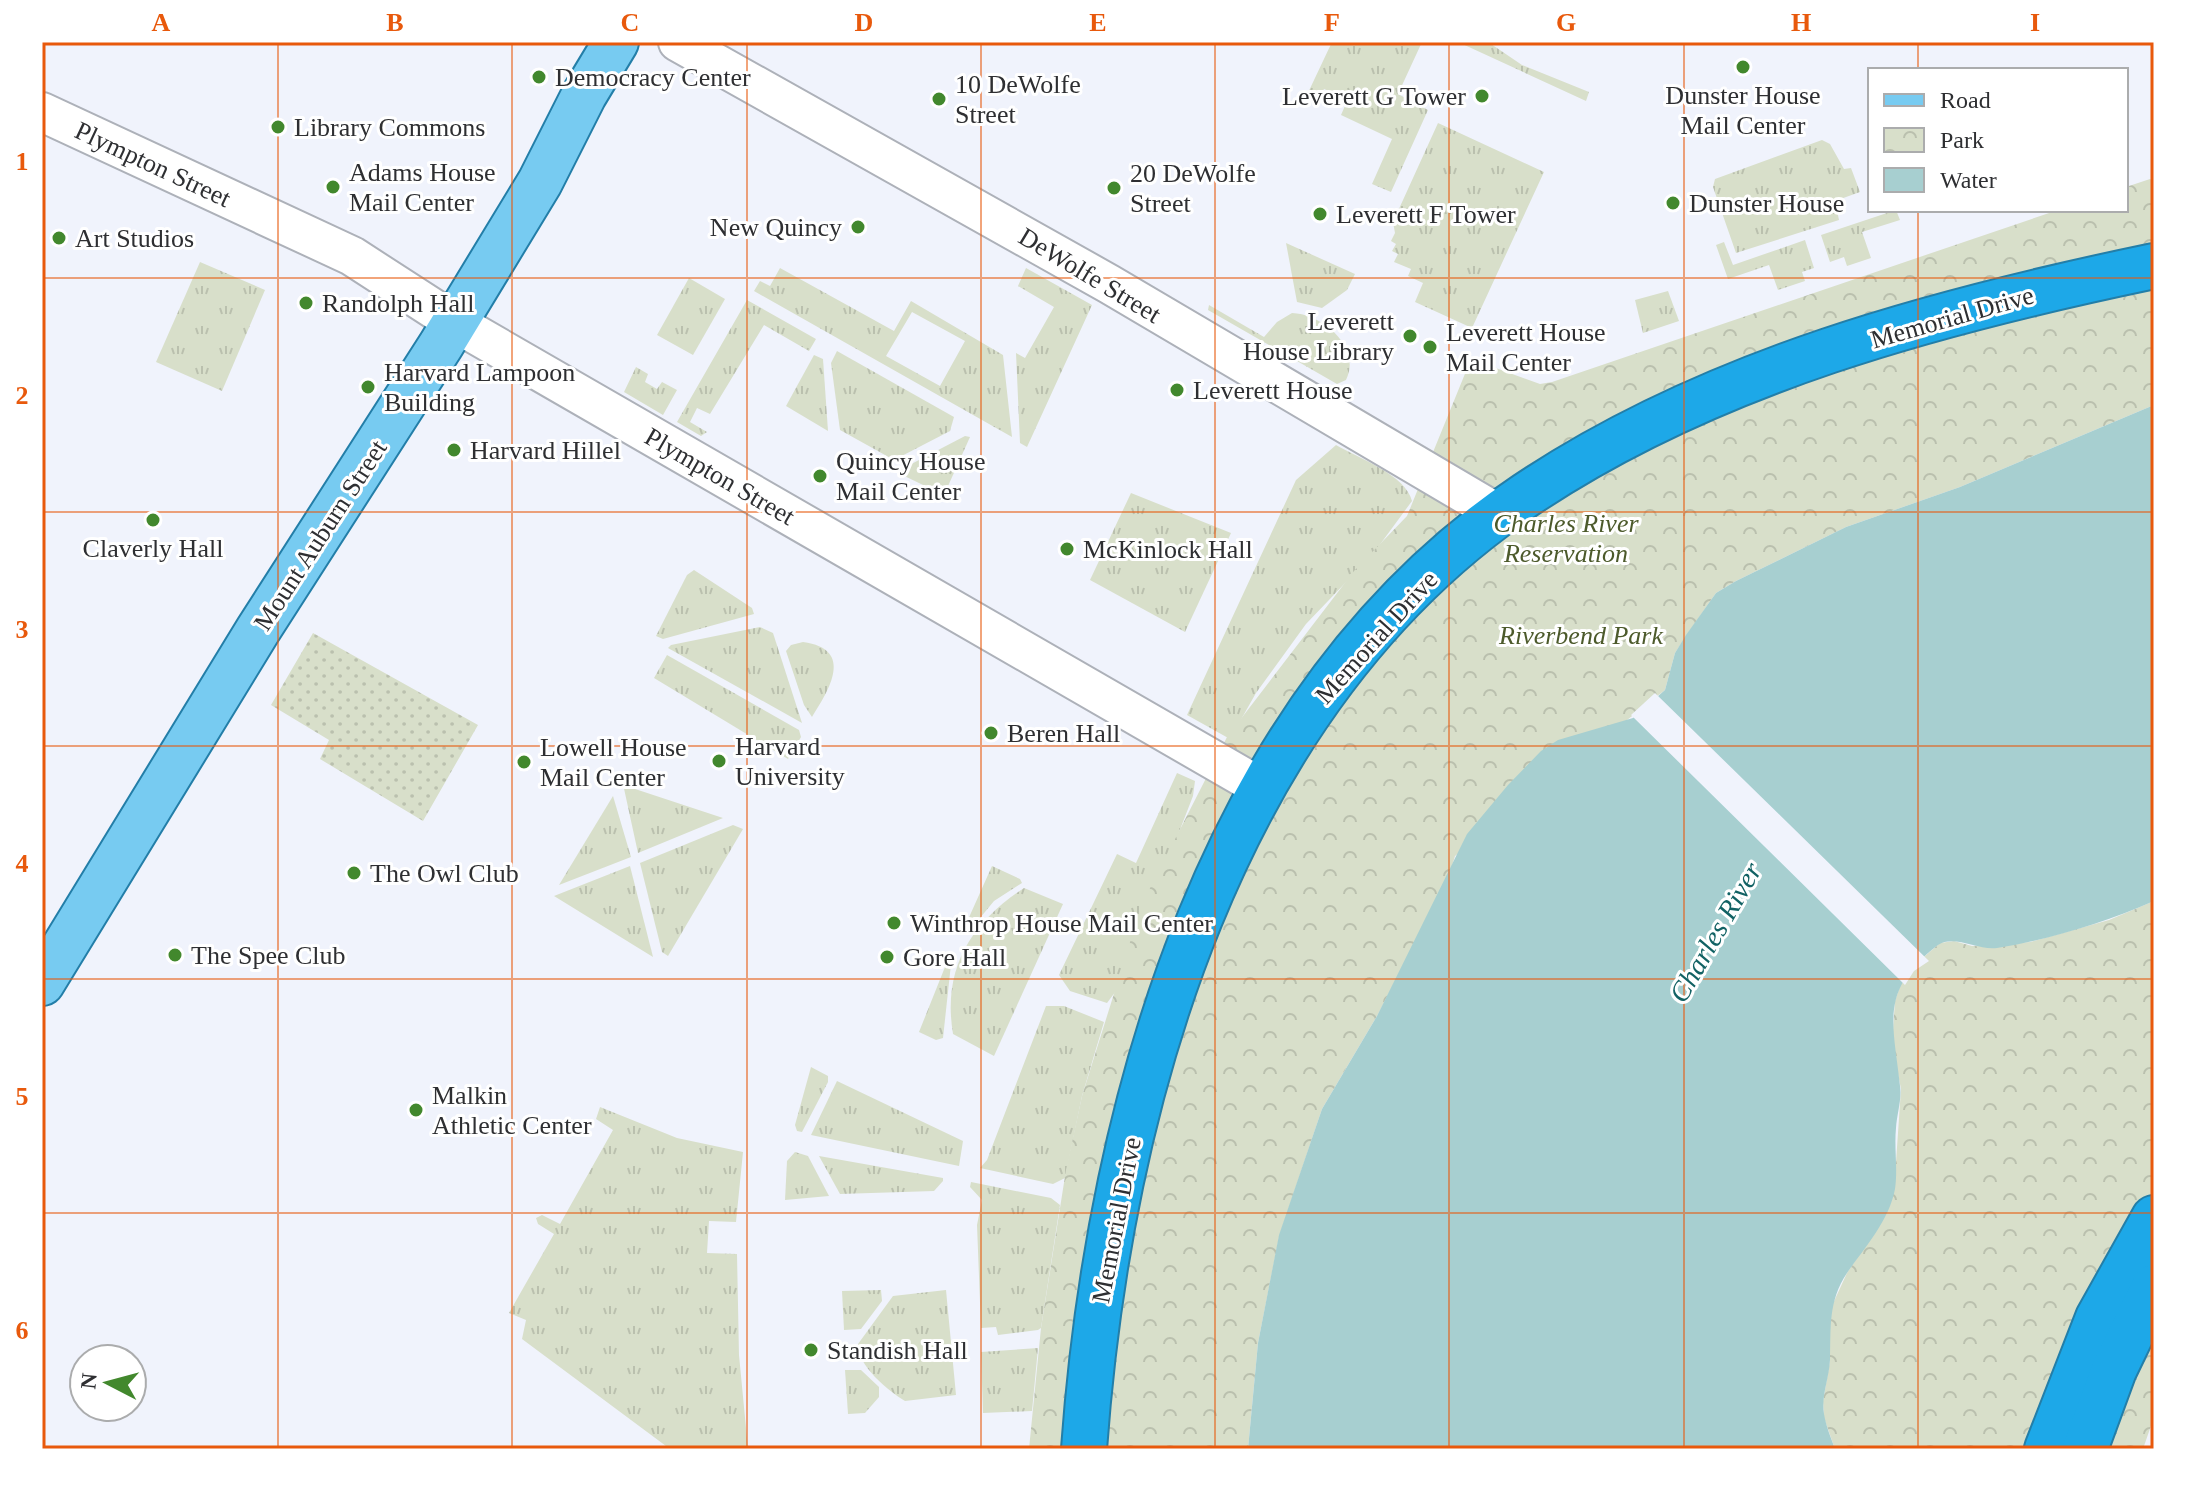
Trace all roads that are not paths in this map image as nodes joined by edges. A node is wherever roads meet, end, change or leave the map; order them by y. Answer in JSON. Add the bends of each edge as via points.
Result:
{"nodes":[{"id":1,"x":616,"y":42,"type":"edge"},
{"id":2,"x":678,"y":42,"type":"edge"},
{"id":3,"x":42,"y":112,"type":"edge"},
{"id":4,"x":2154,"y":266,"type":"edge"},
{"id":5,"x":454,"y":322,"type":"junction"},
{"id":6,"x":1499,"y":514,"type":"junction"},
{"id":7,"x":1262,"y":788,"type":"junction"},
{"id":8,"x":42,"y":983,"type":"edge"},
{"id":9,"x":2154,"y":1218,"type":"edge"},
{"id":10,"x":2154,"y":1287,"type":"edge"},
{"id":11,"x":1084,"y":1449,"type":"edge"},
{"id":12,"x":2047,"y":1449,"type":"edge"},
{"id":13,"x":2085,"y":1449,"type":"edge"}],
"edges":[{"from":1,"to":5,"type":"main road","name":"Mount Auburn Street","via":[[540,182]]},
{"from":2,"to":6,"type":"street","name":"DeWolfe Street","via":[[1109,284]]},
{"from":3,"to":5,"type":"street","name":"Plympton Street","via":[[352,256]]},
{"from":4,"to":6,"type":"highway","name":"Memorial Drive","via":[[1947,317],[1766,375],[1630,433]]},
{"from":5,"to":7,"type":"street","name":"Plympton Street"},
{"from":5,"to":8,"type":"main road","name":"Mount Auburn Street"},
{"from":6,"to":7,"type":"highway","name":"Memorial Drive","via":[[1374,630],[1312,707]]},
{"from":7,"to":11,"type":"highway","name":"Memorial Drive","via":[[1188,954],[1137,1116],[1097,1313]]},
{"from":9,"to":12,"type":"highway","via":[[2098,1318]]},
{"from":10,"to":13,"type":"highway","via":[[2114,1370]]}]}
